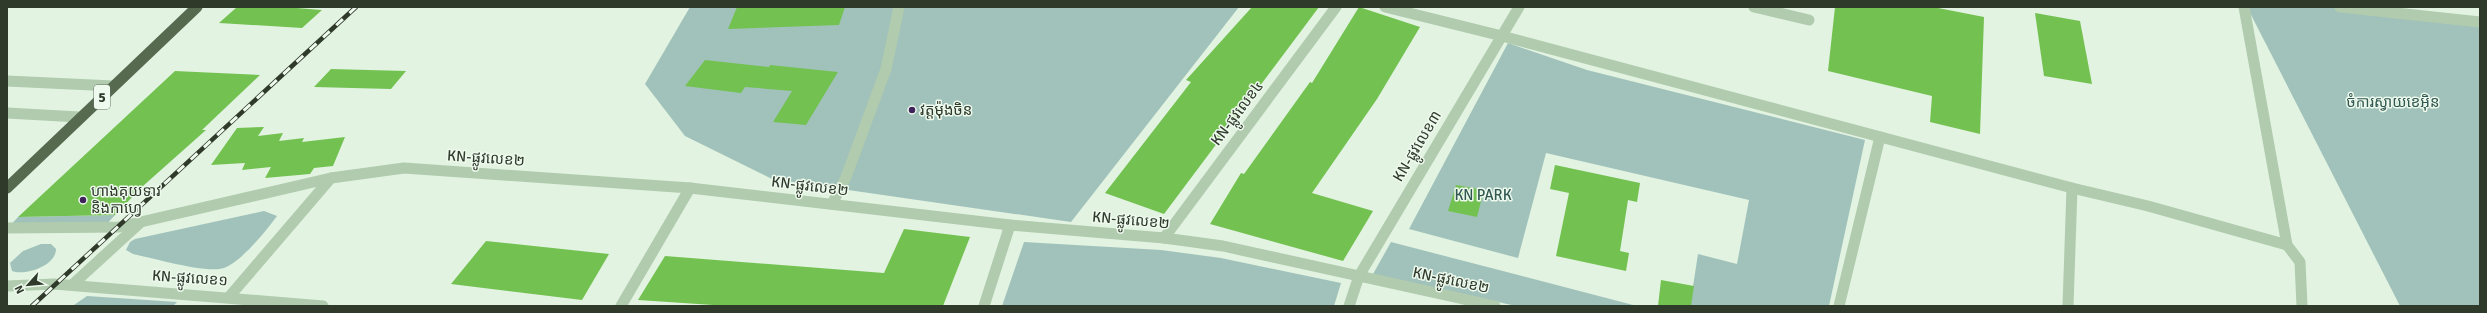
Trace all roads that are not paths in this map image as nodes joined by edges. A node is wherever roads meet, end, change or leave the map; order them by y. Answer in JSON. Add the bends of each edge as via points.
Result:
{"nodes":[{"id":1,"x":197,"y":7,"type":"edge"},
{"id":2,"x":899,"y":7,"type":"edge"},
{"id":3,"x":1336,"y":7,"type":"edge"},
{"id":4,"x":1386,"y":7,"type":"edge"},
{"id":5,"x":1519,"y":7,"type":"edge"},
{"id":6,"x":1754,"y":7,"type":"edge"},
{"id":7,"x":2244,"y":7,"type":"edge"},
{"id":8,"x":2340,"y":7,"type":"edge"},
{"id":9,"x":1810,"y":20,"type":"dead end"},
{"id":10,"x":2480,"y":22,"type":"edge"},
{"id":11,"x":1502,"y":36,"type":"junction"},
{"id":12,"x":7,"y":81,"type":"edge"},
{"id":13,"x":113,"y":86,"type":"junction"},
{"id":14,"x":7,"y":113,"type":"edge"},
{"id":15,"x":79,"y":118,"type":"junction"},
{"id":16,"x":1880,"y":137,"type":"junction"},
{"id":17,"x":331,"y":178,"type":"junction"},
{"id":18,"x":7,"y":188,"type":"edge"},
{"id":19,"x":690,"y":188,"type":"junction"},
{"id":20,"x":2072,"y":188,"type":"junction"},
{"id":21,"x":832,"y":204,"type":"junction"},
{"id":22,"x":142,"y":221,"type":"junction"},
{"id":23,"x":1010,"y":225,"type":"junction"},
{"id":24,"x":7,"y":228,"type":"edge"},
{"id":25,"x":1164,"y":238,"type":"junction"},
{"id":26,"x":2287,"y":245,"type":"junction"},
{"id":27,"x":1359,"y":276,"type":"junction"},
{"id":28,"x":72,"y":285,"type":"junction"},
{"id":29,"x":7,"y":286,"type":"edge"},
{"id":30,"x":229,"y":297,"type":"junction"},
{"id":31,"x":323,"y":306,"type":"edge"},
{"id":32,"x":621,"y":306,"type":"edge"},
{"id":33,"x":984,"y":306,"type":"edge"},
{"id":34,"x":1349,"y":306,"type":"edge"},
{"id":35,"x":1495,"y":306,"type":"edge"},
{"id":36,"x":1839,"y":306,"type":"edge"},
{"id":37,"x":2068,"y":306,"type":"edge"},
{"id":38,"x":2302,"y":306,"type":"edge"}],
"edges":[{"from":1,"to":13,"type":"highway","number":"5"},
{"from":2,"to":21,"type":"street","via":[[886,69],[846,177]]},
{"from":3,"to":25,"type":"street","name":"KN-ផ្លូវលេខ៤"},
{"from":4,"to":11,"type":"street"},
{"from":5,"to":11,"type":"street","name":"KN-ផ្លូវលេខ៣"},
{"from":6,"to":9,"type":"street"},
{"from":7,"to":26,"type":"street"},
{"from":8,"to":10,"type":"street"},
{"from":11,"to":16,"type":"street"},
{"from":11,"to":27,"type":"street","name":"KN-ផ្លូវលេខ៣"},
{"from":12,"to":13,"type":"street"},
{"from":13,"to":15,"type":"highway","number":"5"},
{"from":14,"to":15,"type":"street"},
{"from":15,"to":18,"type":"highway","number":"5"},
{"from":16,"to":20,"type":"street"},
{"from":16,"to":36,"type":"street"},
{"from":17,"to":19,"type":"street","name":"KN-ផ្លូវលេខ២","via":[[404,168]]},
{"from":17,"to":22,"type":"street","name":"KN-ផ្លូវលេខ២"},
{"from":17,"to":30,"type":"street"},
{"from":19,"to":21,"type":"street","name":"KN-ផ្លូវលេខ២"},
{"from":19,"to":32,"type":"street"},
{"from":20,"to":26,"type":"street","via":[[2148,206]]},
{"from":20,"to":37,"type":"street"},
{"from":21,"to":23,"type":"street","name":"KN-ផ្លូវលេខ២"},
{"from":22,"to":24,"type":"street","name":"KN-ផ្លូវលេខ២","via":[[119,227]]},
{"from":22,"to":28,"type":"street"},
{"from":23,"to":25,"type":"street","name":"KN-ផ្លូវលេខ២"},
{"from":23,"to":33,"type":"street"},
{"from":25,"to":27,"type":"street","name":"KN-ផ្លូវលេខ២","via":[[1223,246]]},
{"from":26,"to":38,"type":"street","via":[[2300,262]]},
{"from":27,"to":34,"type":"street","name":"KN-ផ្លូវលេខ៣"},
{"from":27,"to":35,"type":"street","name":"KN-ផ្លូវលេខ២"},
{"from":28,"to":29,"type":"street","name":"KN-ផ្លូវលេខ១"},
{"from":28,"to":30,"type":"street","name":"KN-ផ្លូវលេខ១"},
{"from":30,"to":31,"type":"street","name":"KN-ផ្លូវលេខ១"}]}
